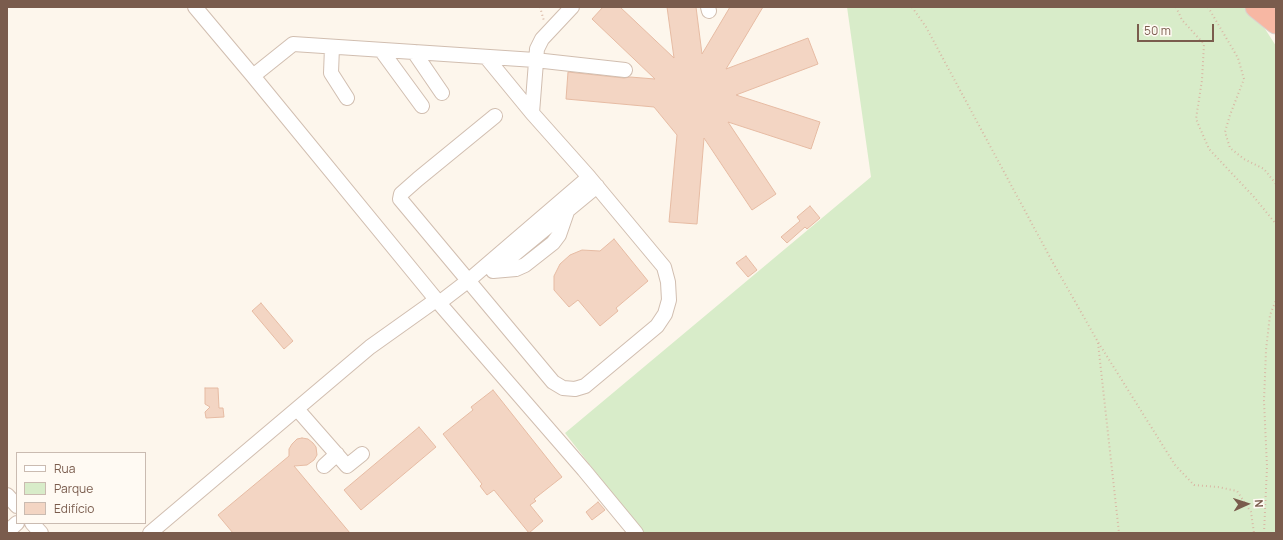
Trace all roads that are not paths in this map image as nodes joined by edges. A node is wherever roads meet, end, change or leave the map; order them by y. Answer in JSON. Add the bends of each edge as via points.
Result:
{"nodes":[{"id":1,"x":195,"y":7,"type":"edge"},
{"id":2,"x":572,"y":7,"type":"edge"},
{"id":3,"x":1256,"y":7,"type":"edge"},
{"id":4,"x":1276,"y":23,"type":"edge"},
{"id":5,"x":332,"y":46,"type":"junction"},
{"id":6,"x":380,"y":50,"type":"junction"},
{"id":7,"x":414,"y":52,"type":"junction"},
{"id":8,"x":486,"y":57,"type":"junction"},
{"id":9,"x":535,"y":60,"type":"junction"},
{"id":10,"x":625,"y":70,"type":"dead end"},
{"id":11,"x":253,"y":76,"type":"junction"},
{"id":12,"x":442,"y":92,"type":"dead end"},
{"id":13,"x":347,"y":98,"type":"dead end"},
{"id":14,"x":422,"y":106,"type":"dead end"},
{"id":15,"x":532,"y":113,"type":"junction"},
{"id":16,"x":495,"y":116,"type":"dead end"},
{"id":17,"x":593,"y":181,"type":"junction"},
{"id":18,"x":567,"y":203,"type":"junction"},
{"id":19,"x":471,"y":283,"type":"junction"},
{"id":20,"x":440,"y":304,"type":"junction"},
{"id":21,"x":297,"y":408,"type":"junction"},
{"id":22,"x":337,"y":454,"type":"junction"},
{"id":23,"x":362,"y":454,"type":"dead end"},
{"id":24,"x":324,"y":466,"type":"dead end"},
{"id":25,"x":7,"y":495,"type":"edge"},
{"id":26,"x":16,"y":505,"type":"edge"},
{"id":27,"x":16,"y":524,"type":"edge"},
{"id":28,"x":33,"y":524,"type":"edge"},
{"id":29,"x":7,"y":532,"type":"edge"},
{"id":30,"x":41,"y":533,"type":"edge"},
{"id":31,"x":150,"y":533,"type":"edge"},
{"id":32,"x":636,"y":533,"type":"edge"}],
"edges":[{"from":1,"to":11,"type":"lane"},
{"from":2,"to":9,"type":"lane","via":[[542,39]]},
{"from":3,"to":4,"type":"highway"},
{"from":5,"to":6,"type":"lane"},
{"from":5,"to":11,"type":"lane","via":[[293,44]]},
{"from":5,"to":13,"type":"lane","via":[[331,72]]},
{"from":6,"to":7,"type":"lane"},
{"from":6,"to":14,"type":"lane"},
{"from":7,"to":8,"type":"lane"},
{"from":7,"to":12,"type":"lane"},
{"from":8,"to":9,"type":"lane"},
{"from":8,"to":15,"type":"lane"},
{"from":9,"to":10,"type":"lane"},
{"from":9,"to":15,"type":"lane"},
{"from":11,"to":20,"type":"lane"},
{"from":15,"to":17,"type":"lane"},
{"from":16,"to":19,"type":"lane","via":[[418,179],[400,197]]},
{"from":17,"to":18,"type":"lane"},
{"from":17,"to":19,"type":"lane","via":[[664,267],[669,300],[665,314],[657,326],[585,386],[575,389],[563,388],[553,382]]},
{"from":18,"to":19,"type":"lane"},
{"from":18,"to":19,"type":"lane","via":[[493,271]]},
{"from":19,"to":20,"type":"lane"},
{"from":20,"to":21,"type":"lane","via":[[370,347]]},
{"from":20,"to":32,"type":"lane"},
{"from":21,"to":22,"type":"lane"},
{"from":21,"to":31,"type":"lane"},
{"from":22,"to":23,"type":"lane","via":[[347,466]]},
{"from":22,"to":24,"type":"lane"},
{"from":25,"to":26,"type":"lane"},
{"from":27,"to":29,"type":"lane"},
{"from":28,"to":30,"type":"lane"}]}
